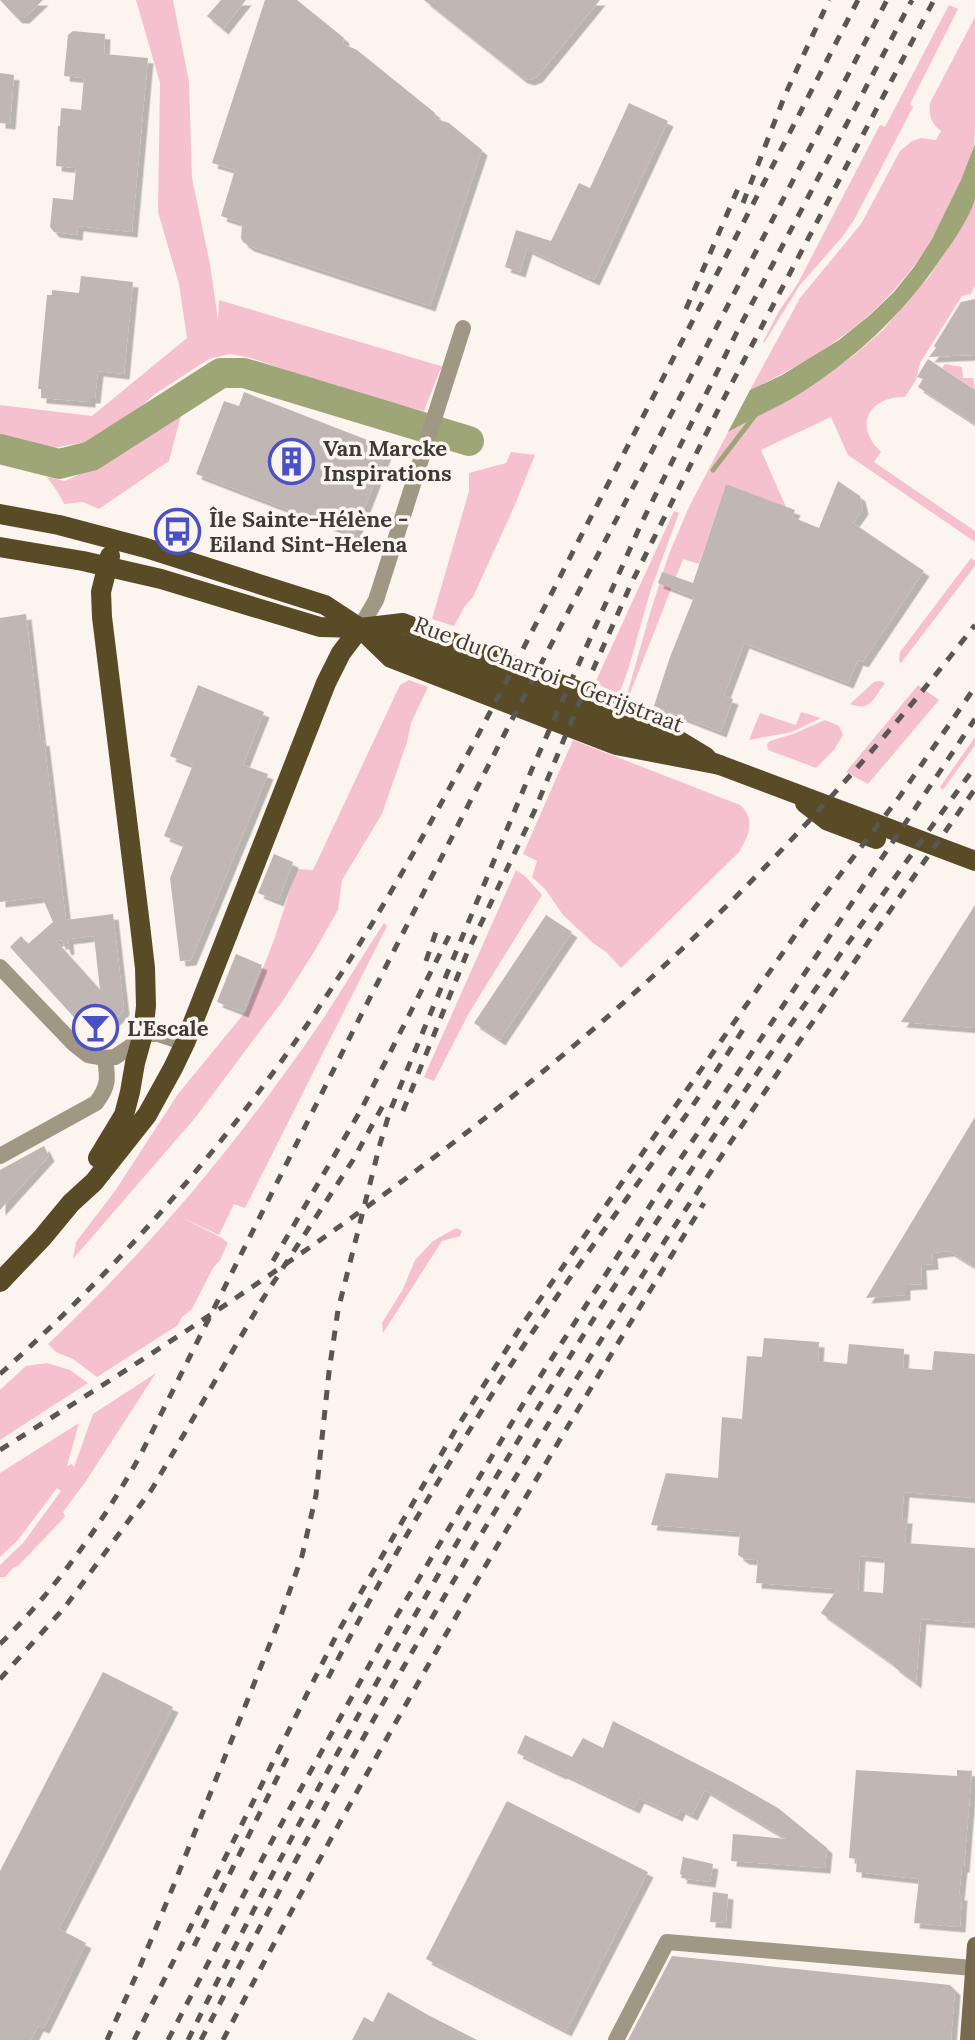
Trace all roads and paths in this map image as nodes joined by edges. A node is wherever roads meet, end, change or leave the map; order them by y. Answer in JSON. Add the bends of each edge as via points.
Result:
{"nodes":[{"id":1,"x":463,"y":328,"type":"dead end"},
{"id":2,"x":0,"y":514,"type":"edge"},
{"id":3,"x":114,"y":541,"type":"junction"},
{"id":4,"x":0,"y":547,"type":"edge"},
{"id":5,"x":107,"y":566,"type":"junction"},
{"id":6,"x":360,"y":628,"type":"junction"},
{"id":7,"x":793,"y":793,"type":"junction"},
{"id":8,"x":975,"y":852,"type":"edge"},
{"id":9,"x":975,"y":861,"type":"edge"},
{"id":10,"x":975,"y":874,"type":"edge"},
{"id":11,"x":0,"y":967,"type":"edge"},
{"id":12,"x":143,"y":1034,"type":"junction"},
{"id":13,"x":185,"y":1043,"type":"junction"},
{"id":14,"x":105,"y":1058,"type":"junction"},
{"id":15,"x":0,"y":1156,"type":"edge"},
{"id":16,"x":71,"y":1203,"type":"junction"},
{"id":17,"x":0,"y":1282,"type":"edge"},
{"id":18,"x":975,"y":1945,"type":"edge"},
{"id":19,"x":973,"y":1968,"type":"junction"},
{"id":20,"x":616,"y":2040,"type":"edge"},
{"id":21,"x":968,"y":2040,"type":"edge"}],
"edges":[{"from":1,"to":6,"type":"street","via":[[376,600]]},
{"from":2,"to":3,"type":"main road","name":"Rue du Charroi - Gerijstraat"},
{"from":3,"to":5,"type":"main road"},
{"from":3,"to":6,"type":"main road","name":"Rue du Charroi - Gerijstraat","via":[[325,605]]},
{"from":4,"to":5,"type":"main road","name":"Rue du Charroi - Gerijstraat"},
{"from":5,"to":6,"type":"main road","name":"Rue du Charroi - Gerijstraat","via":[[320,627]]},
{"from":5,"to":12,"type":"main road","via":[[102,617],[145,968]]},
{"from":6,"to":7,"type":"main road","name":"Rue du Charroi - Gerijstraat"},
{"from":6,"to":13,"type":"main road","via":[[326,683]]},
{"from":7,"to":8,"type":"main road","name":"Rue du Charroi - Gerijstraat","via":[[843,803]]},
{"from":7,"to":9,"type":"main road","name":"Rue du Charroi - Gerijstraat"},
{"from":7,"to":10,"type":"main road","name":"Rue du Charroi - Gerijstraat","via":[[828,821]]},
{"from":11,"to":14,"type":"street","via":[[74,1044],[88,1055]]},
{"from":12,"to":13,"type":"street"},
{"from":12,"to":14,"type":"street","via":[[122,1053]]},
{"from":12,"to":16,"type":"main road","via":[[124,1115]]},
{"from":13,"to":16,"type":"main road","via":[[147,1115]]},
{"from":14,"to":15,"type":"street","via":[[108,1079],[96,1103]]},
{"from":16,"to":17,"type":"main road"},
{"from":18,"to":19,"type":"main road"},
{"from":19,"to":20,"type":"street","via":[[667,1942]]},
{"from":19,"to":21,"type":"main road"}]}
